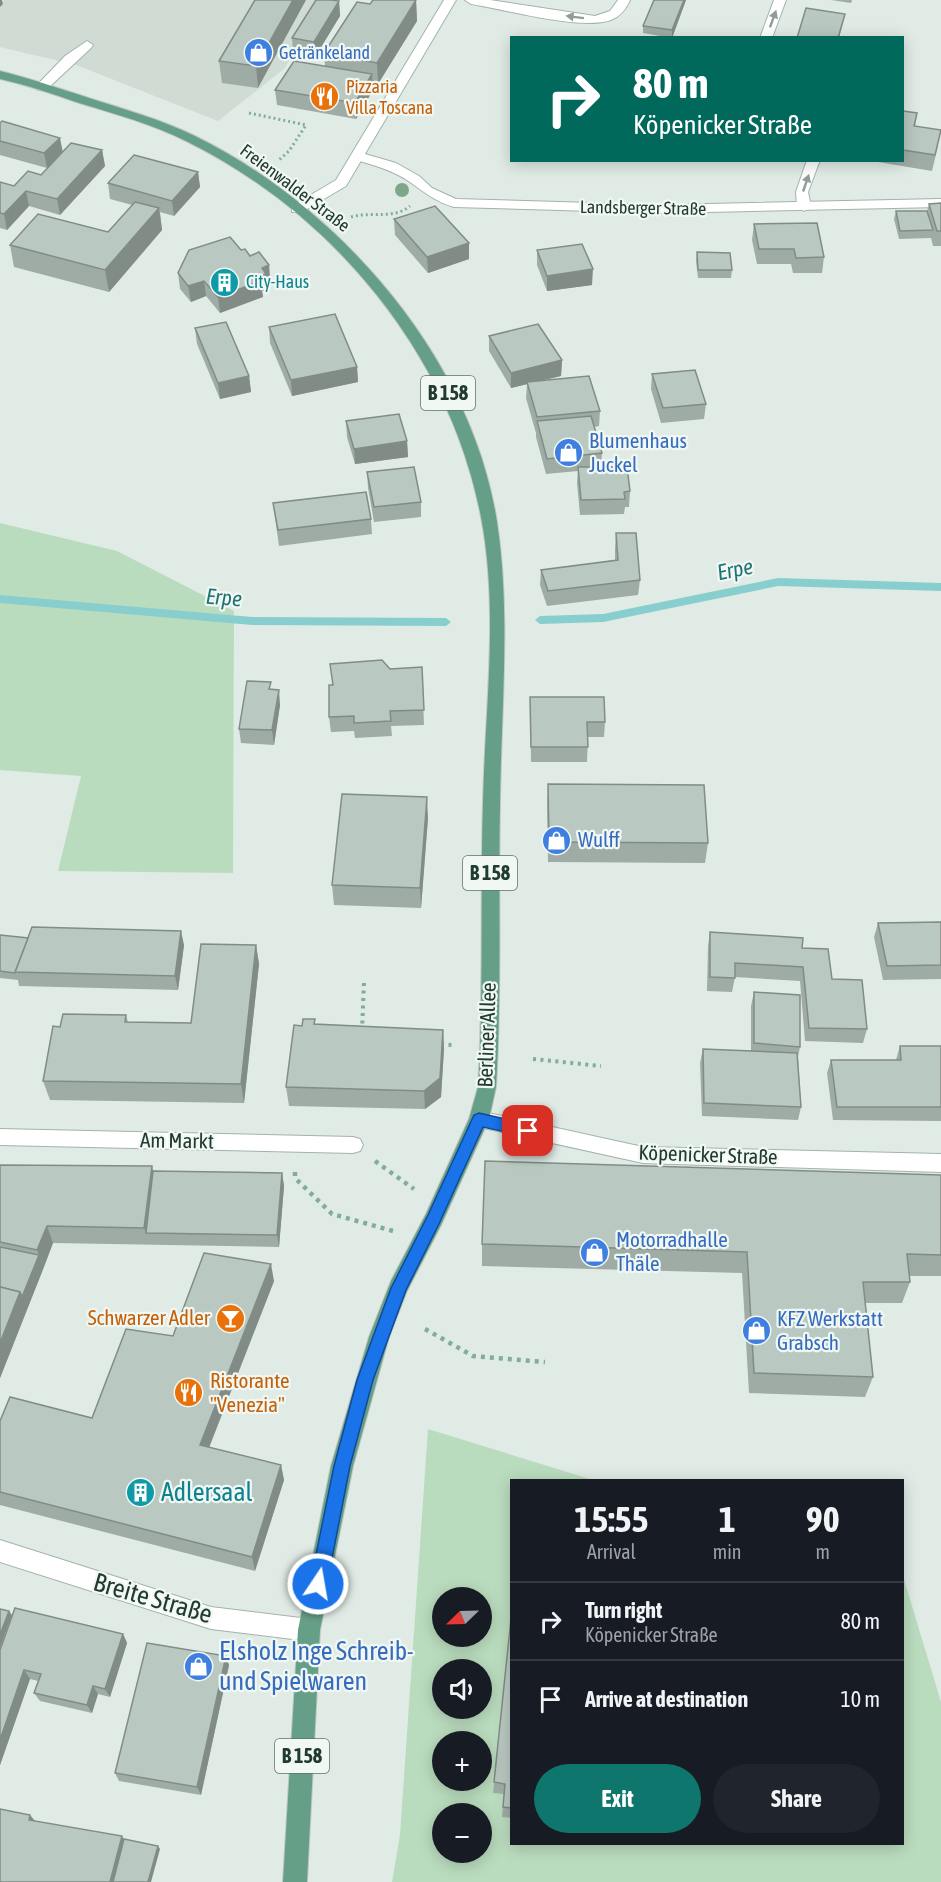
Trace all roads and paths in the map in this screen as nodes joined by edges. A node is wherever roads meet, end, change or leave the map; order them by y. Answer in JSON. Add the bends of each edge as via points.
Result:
{"nodes":[{"id":1,"x":450,"y":0,"type":"edge"},
{"id":2,"x":471,"y":0,"type":"edge"},
{"id":3,"x":624,"y":0,"type":"edge"},
{"id":4,"x":780,"y":0,"type":"edge"},
{"id":5,"x":767,"y":36,"type":"edge"},
{"id":6,"x":87,"y":45,"type":"dead end"},
{"id":7,"x":0,"y":75,"type":"edge"},
{"id":8,"x":42,"y":87,"type":"junction"},
{"id":9,"x":249,"y":113,"type":"dead end"},
{"id":10,"x":358,"y":156,"type":"junction"},
{"id":11,"x":279,"y":160,"type":"dead end"},
{"id":12,"x":813,"y":162,"type":"edge"},
{"id":13,"x":427,"y":191,"type":"junction"},
{"id":14,"x":941,"y":203,"type":"edge"},
{"id":15,"x":804,"y":207,"type":"junction"},
{"id":16,"x":297,"y":210,"type":"junction"},
{"id":17,"x":351,"y":218,"type":"dead end"},
{"id":18,"x":495,"y":625,"type":"joint"},
{"id":19,"x":364,"y":981,"type":"dead end"},
{"id":20,"x":351,"y":1032,"type":"edge"},
{"id":21,"x":362,"y":1032,"type":"junction"},
{"id":22,"x":372,"y":1032,"type":"edge"},
{"id":23,"x":432,"y":1044,"type":"edge"},
{"id":24,"x":452,"y":1045,"type":"dead end"},
{"id":25,"x":533,"y":1059,"type":"dead end"},
{"id":26,"x":602,"y":1066,"type":"dead end"},
{"id":27,"x":479,"y":1119,"type":"junction"},
{"id":28,"x":0,"y":1137,"type":"edge"},
{"id":29,"x":297,"y":1144,"type":"junction"},
{"id":30,"x":353,"y":1145,"type":"joint"},
{"id":31,"x":941,"y":1163,"type":"edge"},
{"id":32,"x":414,"y":1188,"type":"dead end"},
{"id":33,"x":395,"y":1231,"type":"dead end"},
{"id":34,"x":425,"y":1329,"type":"dead end"},
{"id":35,"x":545,"y":1362,"type":"dead end"},
{"id":36,"x":0,"y":1551,"type":"edge"},
{"id":37,"x":309,"y":1630,"type":"junction"},
{"id":38,"x":295,"y":1882,"type":"edge"}],
"edges":[{"from":1,"to":10,"type":"street"},
{"from":3,"to":2,"type":"street","one_way":true,"via":[[621,10],[604,19]]},
{"from":5,"to":4,"type":"street","one_way":true},
{"from":6,"to":8,"type":"street"},
{"from":7,"to":8,"type":"main road","name":"Freienwalder Straße","number":"B 158"},
{"from":8,"to":16,"type":"main road","name":"Freienwalder Straße","number":"B 158","via":[[143,118],[183,135],[254,177]]},
{"from":9,"to":11,"type":"path","via":[[306,125]]},
{"from":10,"to":13,"type":"street","name":"Landsberger Straße","via":[[397,169]]},
{"from":10,"to":16,"type":"street","via":[[341,183]]},
{"from":15,"to":12,"type":"street","one_way":true,"via":[[802,192]]},
{"from":13,"to":15,"type":"street","name":"Landsberger Straße","via":[[454,203],[661,209]]},
{"from":13,"to":17,"type":"path","via":[[400,214],[361,214]]},
{"from":14,"to":15,"type":"street","name":"Landsberger Straße"},
{"from":16,"to":18,"type":"main road","name":"Freienwalder Straße","number":"B 158","via":[[337,242],[391,301],[448,393],[478,470],[489,519]]},
{"from":18,"to":27,"type":"main road","name":"Berliner Allee","number":"B 158","via":[[489,1057]]},
{"from":19,"to":21,"type":"path"},
{"from":20,"to":21,"type":"path"},
{"from":21,"to":22,"type":"path"},
{"from":23,"to":24,"type":"path"},
{"from":25,"to":26,"type":"path"},
{"from":27,"to":31,"type":"street","name":"Köpenicker Straße","via":[[643,1155]]},
{"from":27,"to":37,"type":"main road","name":"Berliner Allee","number":"B 158","via":[[379,1337],[342,1466]]},
{"from":28,"to":29,"type":"street","name":"Am Markt"},
{"from":29,"to":30,"type":"street","name":"Am Markt"},
{"from":29,"to":33,"type":"path","via":[[295,1178],[332,1214]]},
{"from":30,"to":32,"type":"path"},
{"from":34,"to":35,"type":"path","via":[[473,1356]]},
{"from":36,"to":37,"type":"street","name":"Breite Straße","via":[[211,1618]]},
{"from":37,"to":38,"type":"main road","name":"Berliner Allee","number":"B 158"}]}
